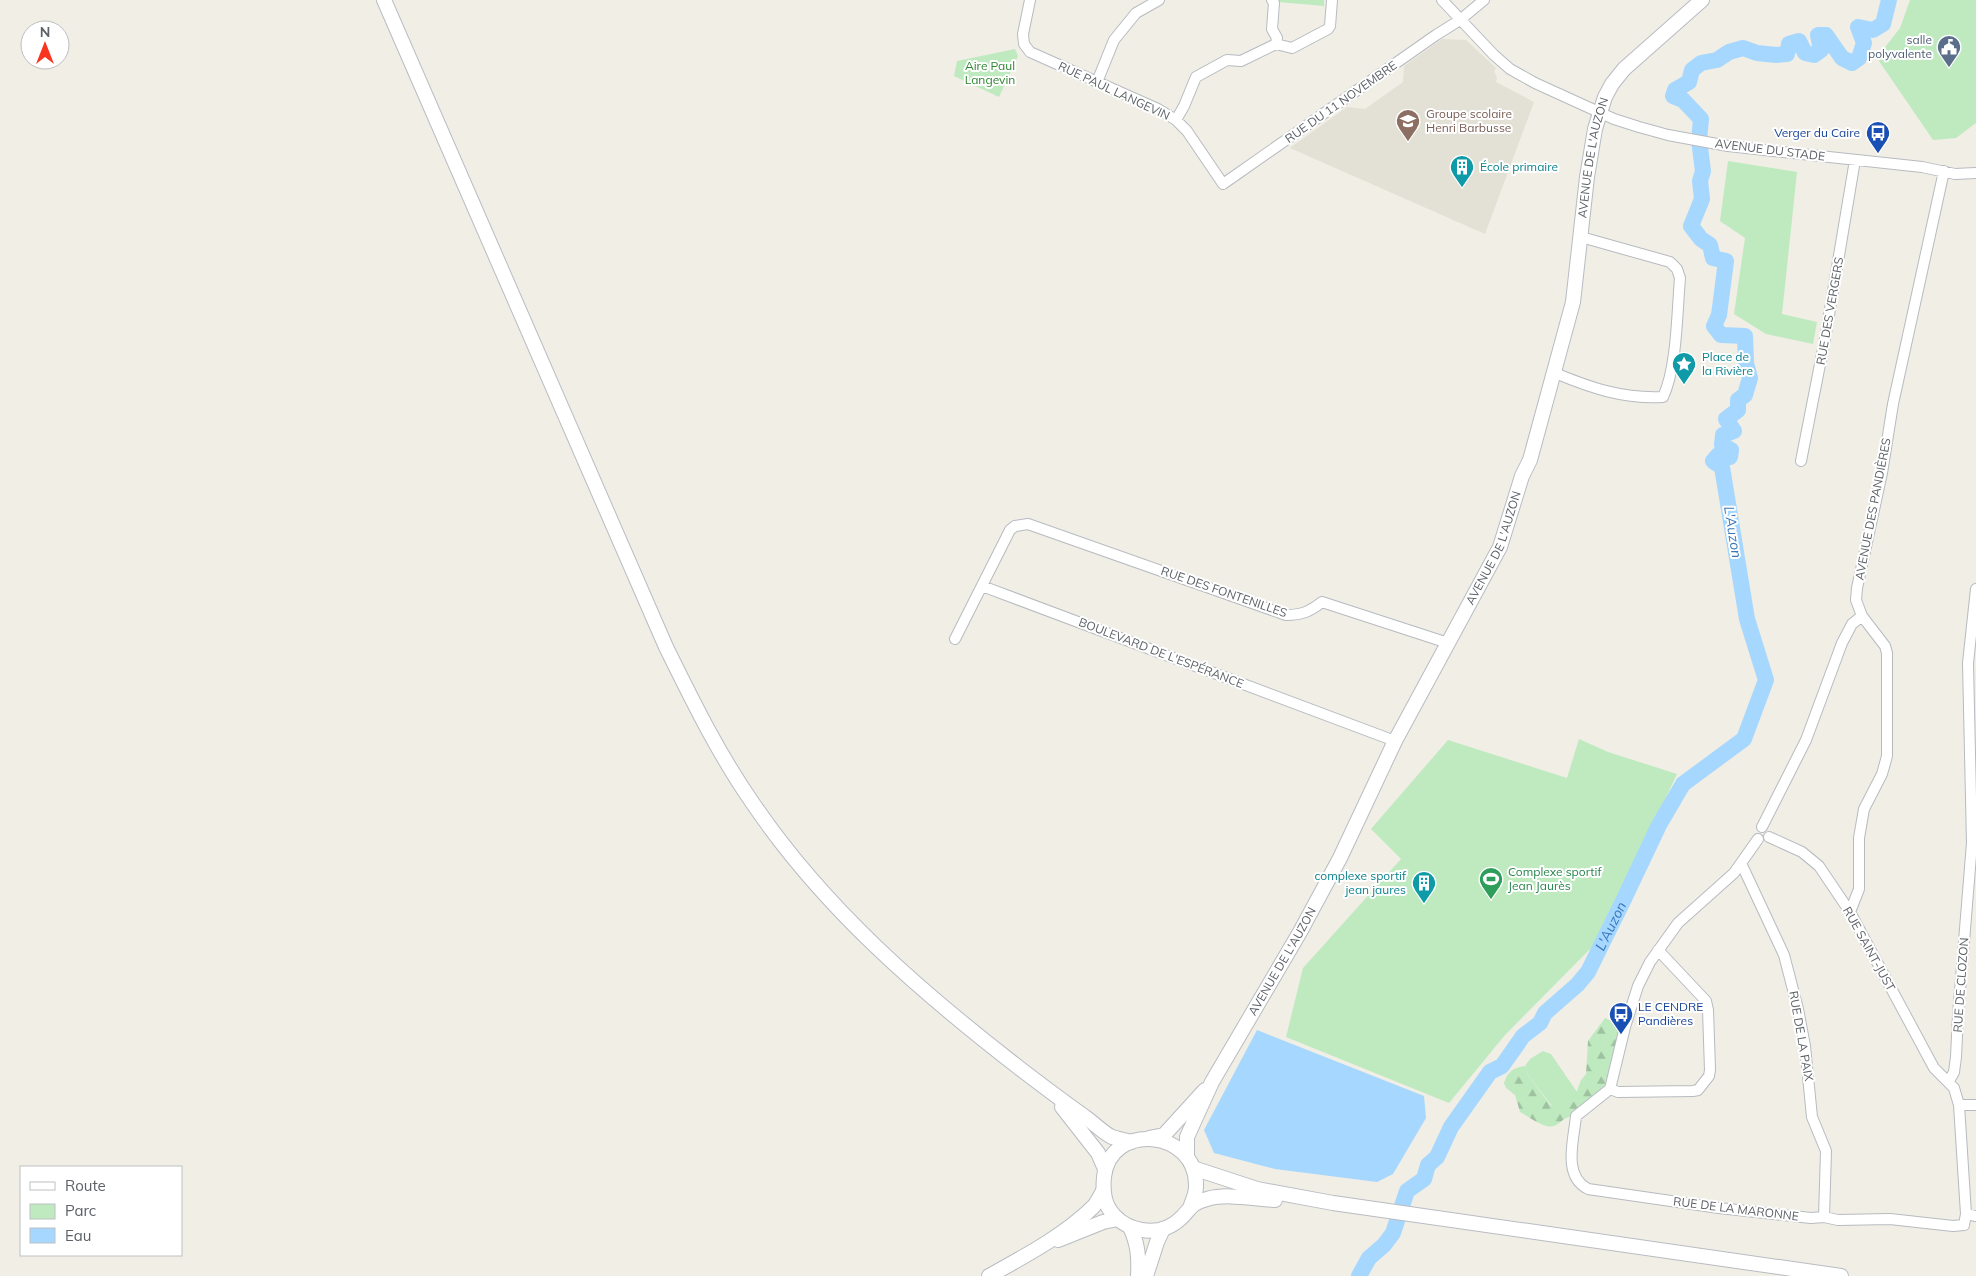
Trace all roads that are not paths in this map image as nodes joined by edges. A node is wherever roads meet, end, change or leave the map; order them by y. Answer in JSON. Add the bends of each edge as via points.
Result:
{"nodes":[{"id":1,"x":384,"y":0,"type":"edge"},
{"id":2,"x":1030,"y":0,"type":"edge"},
{"id":3,"x":1159,"y":0,"type":"edge"},
{"id":4,"x":1272,"y":0,"type":"edge"},
{"id":5,"x":1332,"y":0,"type":"edge"},
{"id":6,"x":1442,"y":0,"type":"edge"},
{"id":7,"x":1484,"y":0,"type":"edge"},
{"id":8,"x":1702,"y":0,"type":"edge"},
{"id":9,"x":1460,"y":20,"type":"junction"},
{"id":10,"x":1276,"y":44,"type":"junction"},
{"id":11,"x":1097,"y":82,"type":"junction"},
{"id":12,"x":1600,"y":112,"type":"junction"},
{"id":13,"x":1176,"y":120,"type":"junction"},
{"id":14,"x":1855,"y":160,"type":"junction"},
{"id":15,"x":1976,"y":168,"type":"edge"},
{"id":16,"x":1944,"y":171,"type":"junction"},
{"id":17,"x":1976,"y":173,"type":"edge"},
{"id":18,"x":1223,"y":184,"type":"joint"},
{"id":19,"x":1581,"y":237,"type":"junction"},
{"id":20,"x":1555,"y":373,"type":"junction"},
{"id":21,"x":1801,"y":461,"type":"dead end"},
{"id":22,"x":982,"y":586,"type":"junction"},
{"id":23,"x":1976,"y":589,"type":"edge"},
{"id":24,"x":1862,"y":616,"type":"junction"},
{"id":25,"x":955,"y":639,"type":"dead end"},
{"id":26,"x":1448,"y":643,"type":"junction"},
{"id":27,"x":1395,"y":741,"type":"junction"},
{"id":28,"x":1762,"y":827,"type":"junction"},
{"id":29,"x":1769,"y":837,"type":"junction"},
{"id":30,"x":1758,"y":839,"type":"junction"},
{"id":31,"x":1974,"y":843,"type":"edge"},
{"id":32,"x":1741,"y":863,"type":"junction"},
{"id":33,"x":1850,"y":912,"type":"junction"},
{"id":34,"x":1971,"y":914,"type":"edge"},
{"id":35,"x":1658,"y":950,"type":"junction"},
{"id":36,"x":1949,"y":1081,"type":"junction"},
{"id":37,"x":1212,"y":1082,"type":"junction"},
{"id":38,"x":1041,"y":1085,"type":"junction"},
{"id":39,"x":1610,"y":1089,"type":"junction"},
{"id":40,"x":1959,"y":1105,"type":"junction"},
{"id":41,"x":1976,"y":1105,"type":"edge"},
{"id":42,"x":1149,"y":1138,"type":"junction"},
{"id":43,"x":1131,"y":1142,"type":"junction"},
{"id":44,"x":1190,"y":1163,"type":"junction"},
{"id":45,"x":1105,"y":1169,"type":"junction"},
{"id":46,"x":1103,"y":1191,"type":"junction"},
{"id":47,"x":1333,"y":1203,"type":"junction"},
{"id":48,"x":1191,"y":1206,"type":"junction"},
{"id":49,"x":1971,"y":1215,"type":"edge"},
{"id":50,"x":1824,"y":1217,"type":"junction"},
{"id":51,"x":1124,"y":1223,"type":"junction"},
{"id":52,"x":1163,"y":1229,"type":"junction"},
{"id":53,"x":1036,"y":1249,"type":"junction"},
{"id":54,"x":989,"y":1276,"type":"edge"},
{"id":55,"x":1138,"y":1276,"type":"edge"},
{"id":56,"x":1146,"y":1276,"type":"edge"},
{"id":57,"x":1841,"y":1276,"type":"edge"}],
"edges":[{"from":1,"to":38,"type":"main road","via":[[666,647],[708,732],[755,806],[796,861],[856,928],[975,1034]]},
{"from":2,"to":11,"type":"street","name":"RUE PAUL LANGEVIN","via":[[1024,34],[1024,44],[1030,52]]},
{"from":3,"to":11,"type":"street","via":[[1136,13],[1114,40]]},
{"from":4,"to":10,"type":"street","via":[[1272,28]]},
{"from":5,"to":10,"type":"street","via":[[1328,29],[1292,48]]},
{"from":6,"to":9,"type":"street","name":"AVENUE DU STADE"},
{"from":7,"to":9,"type":"street","name":"RUE DU 11 NOVEMBRE"},
{"from":8,"to":12,"type":"main road","name":"AVENUE DE L'AUZON","via":[[1624,69],[1609,90]]},
{"from":9,"to":12,"type":"street","name":"AVENUE DU STADE","via":[[1510,68]]},
{"from":9,"to":18,"type":"street","name":"RUE DU 11 NOVEMBRE"},
{"from":10,"to":13,"type":"street","via":[[1240,61],[1227,60],[1196,77]]},
{"from":11,"to":13,"type":"street","name":"RUE PAUL LANGEVIN"},
{"from":12,"to":14,"type":"street","name":"AVENUE DU STADE","via":[[1639,127],[1716,144]]},
{"from":12,"to":19,"type":"main road","name":"AVENUE DE L'AUZON","via":[[1587,177]]},
{"from":13,"to":18,"type":"street","name":"RUE PAUL LANGEVIN"},
{"from":14,"to":16,"type":"street","name":"AVENUE DU STADE"},
{"from":14,"to":21,"type":"street","name":"RUE DES VERGERS"},
{"from":15,"to":16,"type":"street","name":"AVENUE DU STADE"},
{"from":16,"to":17,"type":"street","name":"AVENUE DU STADE"},
{"from":16,"to":24,"type":"street","name":"AVENUE DES PANDIÈRES","via":[[1857,588],[1856,600]]},
{"from":19,"to":20,"type":"main road","name":"AVENUE DE L'AUZON","via":[[1573,302]]},
{"from":19,"to":20,"type":"street","via":[[1670,262],[1677,270],[1680,278],[1672,366],[1663,397],[1620,395]]},
{"from":20,"to":26,"type":"main road","name":"AVENUE DE L'AUZON","via":[[1500,547]]},
{"from":22,"to":25,"type":"street"},
{"from":22,"to":26,"type":"street","name":"RUE DES FONTENILLES","via":[[1010,530],[1028,524],[1286,614],[1301,615],[1322,602]]},
{"from":22,"to":27,"type":"street","name":"BOULEVARD DE L'ESPÉRANCE"},
{"from":23,"to":31,"type":"street","name":"RUE DE CLOZON","via":[[1968,663]]},
{"from":24,"to":28,"type":"street","via":[[1852,624],[1842,643],[1806,740]]},
{"from":24,"to":33,"type":"street","via":[[1887,653],[1887,756],[1882,774],[1864,809],[1859,838],[1859,889]]},
{"from":26,"to":27,"type":"main road","name":"AVENUE DE L'AUZON"},
{"from":27,"to":37,"type":"main road","name":"AVENUE DE L'AUZON","via":[[1309,916]]},
{"from":28,"to":29,"type":"street","via":[[1769,831]]},
{"from":28,"to":30,"type":"street","via":[[1756,832]]},
{"from":29,"to":30,"type":"street","via":[[1764,841]]},
{"from":29,"to":33,"type":"street","name":"RUE SAINT-JUST","via":[[1802,852],[1819,866]]},
{"from":30,"to":32,"type":"street"},
{"from":31,"to":34,"type":"street","name":"RUE DE CLOZON"},
{"from":32,"to":35,"type":"street","via":[[1678,923]]},
{"from":32,"to":50,"type":"street","name":"RUE DE LA PAIX","via":[[1784,955],[1798,1009],[1812,1117],[1826,1151]]},
{"from":33,"to":36,"type":"street","name":"RUE SAINT-JUST","via":[[1931,1063]]},
{"from":34,"to":36,"type":"street","name":"RUE DE CLOZON","via":[[1956,1057]]},
{"from":35,"to":39,"type":"street","via":[[1638,986]]},
{"from":35,"to":39,"type":"street","via":[[1706,1002],[1709,1076],[1698,1090],[1692,1091],[1618,1092]]},
{"from":36,"to":40,"type":"street"},
{"from":37,"to":42,"type":"main road","via":[[1164,1135]]},
{"from":37,"to":44,"type":"main road","via":[[1188,1137]]},
{"from":38,"to":43,"type":"main road","via":[[1112,1137]]},
{"from":38,"to":45,"type":"main road","via":[[1072,1118],[1098,1153]]},
{"from":39,"to":50,"type":"street","name":"RUE DE LA MARONNE","via":[[1576,1116],[1571,1169],[1577,1181],[1588,1189],[1718,1208]]},
{"from":40,"to":41,"type":"street"},
{"from":40,"to":49,"type":"street"},
{"from":42,"to":43,"type":"main road"},
{"from":42,"to":44,"type":"main road","via":[[1172,1144]]},
{"from":43,"to":45,"type":"main road","via":[[1115,1153]]},
{"from":44,"to":47,"type":"main road","via":[[1257,1189]]},
{"from":44,"to":48,"type":"main road","via":[[1196,1187]]},
{"from":45,"to":46,"type":"main road"},
{"from":46,"to":51,"type":"main road","via":[[1108,1207]]},
{"from":46,"to":53,"type":"main road","via":[[1094,1207]]},
{"from":47,"to":48,"type":"main road","via":[[1227,1197],[1207,1199]]},
{"from":47,"to":57,"type":"main road"},
{"from":48,"to":52,"type":"main road","via":[[1180,1220]]},
{"from":49,"to":50,"type":"street","name":"RUE DE LA MARONNE","via":[[1964,1225],[1953,1226],[1890,1219],[1838,1220]]},
{"from":51,"to":52,"type":"main road","via":[[1146,1231]]},
{"from":51,"to":53,"type":"main road","via":[[1103,1222]]},
{"from":51,"to":55,"type":"main road","via":[[1136,1241]]},
{"from":52,"to":56,"type":"main road"},
{"from":53,"to":54,"type":"main road"}]}
